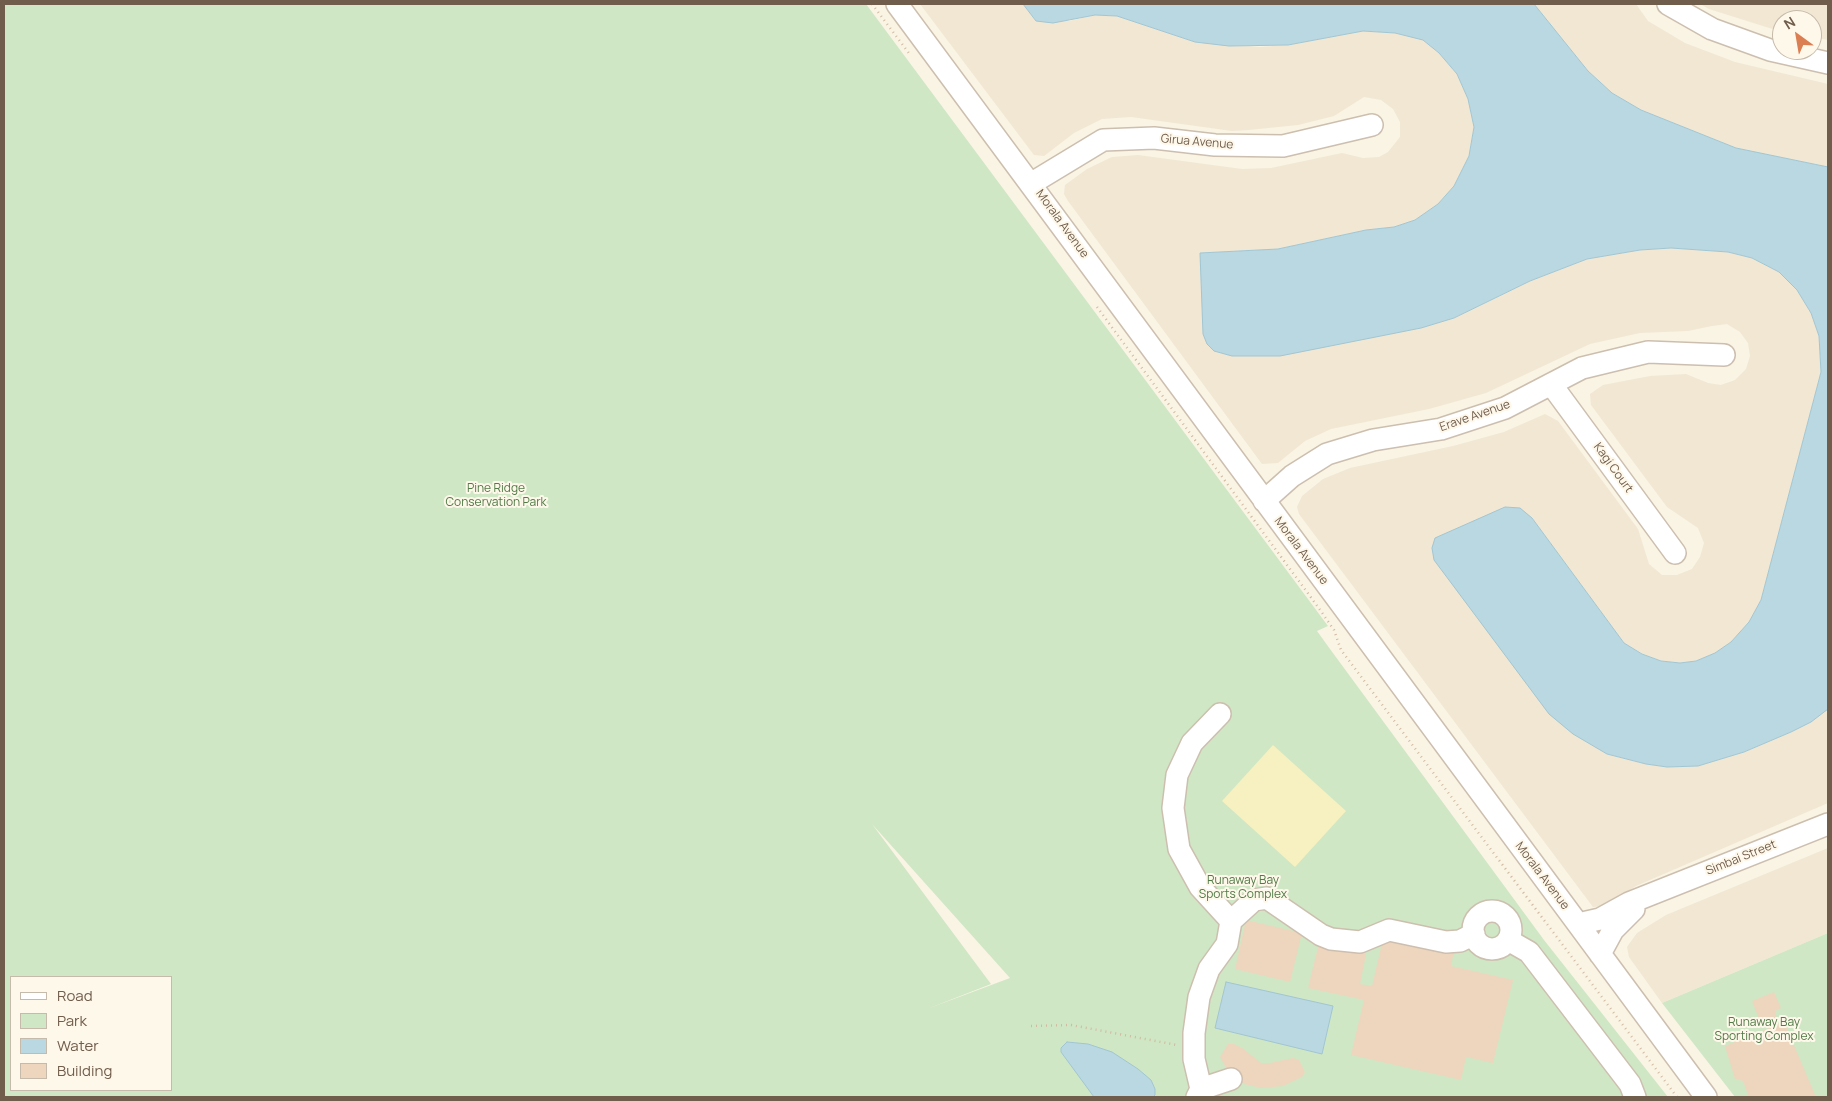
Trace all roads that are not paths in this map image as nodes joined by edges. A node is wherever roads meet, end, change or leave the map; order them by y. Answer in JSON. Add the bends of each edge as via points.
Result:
{"nodes":[{"id":1,"x":897,"y":4,"type":"edge"},
{"id":2,"x":1668,"y":4,"type":"edge"},
{"id":3,"x":1828,"y":63,"type":"edge"},
{"id":4,"x":1372,"y":125,"type":"dead end"},
{"id":5,"x":1032,"y":183,"type":"junction"},
{"id":6,"x":1724,"y":355,"type":"dead end"},
{"id":7,"x":1551,"y":384,"type":"junction"},
{"id":8,"x":1264,"y":501,"type":"junction"},
{"id":9,"x":1675,"y":553,"type":"dead end"},
{"id":10,"x":1220,"y":714,"type":"dead end"},
{"id":11,"x":1828,"y":824,"type":"edge"},
{"id":12,"x":1654,"y":893,"type":"junction"},
{"id":13,"x":1230,"y":921,"type":"junction"},
{"id":14,"x":1578,"y":924,"type":"junction"},
{"id":15,"x":1474,"y":934,"type":"junction"},
{"id":16,"x":1508,"y":940,"type":"junction"},
{"id":17,"x":1600,"y":954,"type":"junction"},
{"id":18,"x":1232,"y":1079,"type":"dead end"},
{"id":19,"x":1199,"y":1093,"type":"edge"},
{"id":20,"x":1635,"y":1097,"type":"edge"},
{"id":21,"x":1706,"y":1097,"type":"edge"}],
"edges":[{"from":1,"to":5,"type":"street","name":"Morala Avenue"},
{"from":2,"to":3,"type":"street","via":[[1712,29],[1770,50]]},
{"from":4,"to":5,"type":"street","name":"Girua Avenue","via":[[1283,146],[1215,145],[1154,138],[1103,140]]},
{"from":5,"to":8,"type":"street","name":"Morala Avenue"},
{"from":6,"to":7,"type":"street","name":"Erave Avenue","via":[[1648,352],[1582,368]]},
{"from":7,"to":8,"type":"street","name":"Erave Avenue","via":[[1505,408],[1442,429],[1373,440],[1327,454],[1299,471]]},
{"from":7,"to":9,"type":"street","name":"Kagi Court"},
{"from":8,"to":14,"type":"street","name":"Morala Avenue"},
{"from":10,"to":13,"type":"street","via":[[1192,743],[1177,775],[1173,808],[1179,849],[1200,887]]},
{"from":11,"to":12,"type":"street","name":"Simbai Street"},
{"from":12,"to":14,"type":"street","name":"Simbai Street","via":[[1600,919]]},
{"from":12,"to":17,"type":"street","name":"Simbai Street","via":[[1617,925]]},
{"from":13,"to":15,"type":"street","via":[[1254,900],[1267,898],[1308,928],[1331,939],[1360,942],[1390,930],[1446,942],[1460,941]]},
{"from":13,"to":19,"type":"street","via":[[1226,944],[1209,969],[1199,997],[1194,1048]]},
{"from":14,"to":17,"type":"street","name":"Morala Avenue"},
{"from":15,"to":16,"type":"street","via":[[1480,944],[1490,948],[1504,945]]},
{"from":15,"to":16,"type":"street","via":[[1477,918],[1493,910],[1510,922]]},
{"from":16,"to":20,"type":"street","via":[[1528,952],[1630,1084]]},
{"from":17,"to":21,"type":"street","name":"Morala Avenue"},
{"from":18,"to":19,"type":"street"}]}
